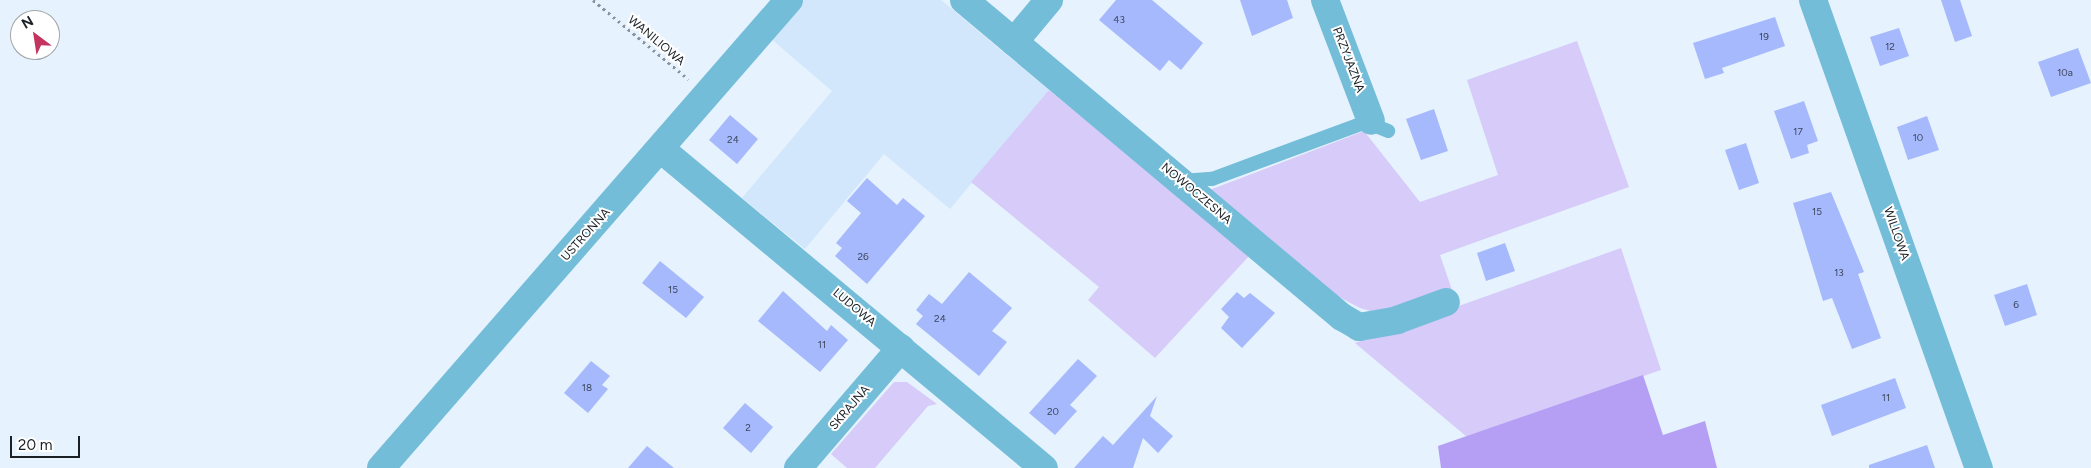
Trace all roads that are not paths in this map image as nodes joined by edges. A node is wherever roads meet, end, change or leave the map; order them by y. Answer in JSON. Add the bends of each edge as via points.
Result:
{"nodes":[{"id":1,"x":789,"y":0,"type":"edge"},
{"id":2,"x":964,"y":0,"type":"edge"},
{"id":3,"x":1050,"y":0,"type":"edge"},
{"id":4,"x":1325,"y":0,"type":"edge"},
{"id":5,"x":1813,"y":0,"type":"edge"},
{"id":6,"x":1014,"y":42,"type":"junction"},
{"id":7,"x":1379,"y":126,"type":"joint"},
{"id":8,"x":662,"y":150,"type":"junction"},
{"id":9,"x":1180,"y":181,"type":"junction"},
{"id":10,"x":1446,"y":302,"type":"dead end"},
{"id":11,"x":901,"y":348,"type":"junction"},
{"id":12,"x":381,"y":468,"type":"edge"},
{"id":13,"x":798,"y":468,"type":"edge"},
{"id":14,"x":1044,"y":468,"type":"edge"},
{"id":15,"x":1979,"y":468,"type":"edge"}],
"edges":[{"from":1,"to":8,"type":"street","name":"USTRONNA"},
{"from":2,"to":6,"type":"street","name":"NOWOCZESNA"},
{"from":3,"to":6,"type":"street"},
{"from":4,"to":7,"type":"street","name":"PRZYJAZNA"},
{"from":5,"to":15,"type":"street","name":"WILLOWA"},
{"from":6,"to":9,"type":"street","name":"NOWOCZESNA"},
{"from":7,"to":9,"type":"lane","via":[[1212,179]]},
{"from":8,"to":11,"type":"street","name":"LUDOWA"},
{"from":8,"to":12,"type":"street","name":"USTRONNA"},
{"from":9,"to":10,"type":"street","name":"NOWOCZESNA","via":[[1359,327],[1397,320]]},
{"from":11,"to":13,"type":"street","name":"SKRAJNA"},
{"from":11,"to":14,"type":"street","name":"LUDOWA"}]}
